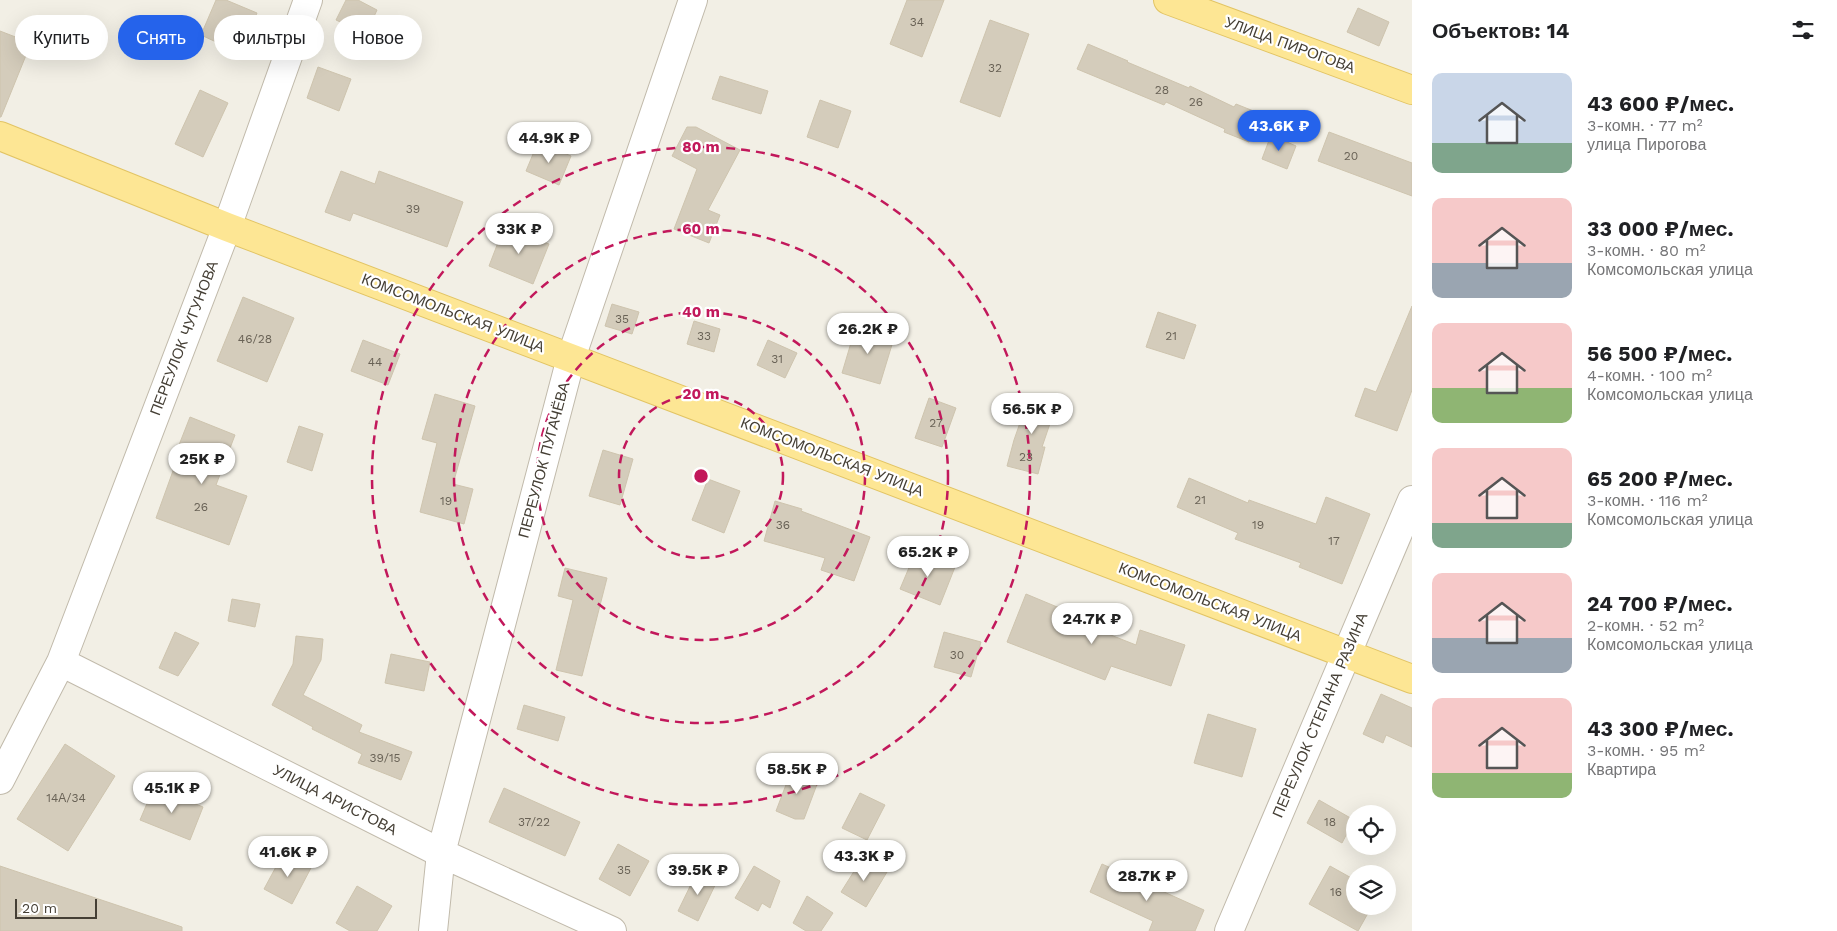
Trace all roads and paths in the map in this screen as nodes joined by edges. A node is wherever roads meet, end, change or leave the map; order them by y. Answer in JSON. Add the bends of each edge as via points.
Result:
{"nodes":[{"id":1,"x":308,"y":0,"type":"edge"},
{"id":2,"x":693,"y":0,"type":"edge"},
{"id":3,"x":1168,"y":0,"type":"edge"},
{"id":4,"x":1412,"y":90,"type":"edge"},
{"id":5,"x":0,"y":136,"type":"edge"},
{"id":6,"x":227,"y":227,"type":"junction"},
{"id":7,"x":571,"y":358,"type":"junction"},
{"id":8,"x":1412,"y":500,"type":"edge"},
{"id":9,"x":1346,"y":654,"type":"junction"},
{"id":10,"x":61,"y":662,"type":"junction"},
{"id":11,"x":1412,"y":679,"type":"edge"},
{"id":12,"x":0,"y":780,"type":"edge"},
{"id":13,"x":441,"y":853,"type":"junction"},
{"id":14,"x":433,"y":931,"type":"edge"},
{"id":15,"x":612,"y":931,"type":"edge"},
{"id":16,"x":1229,"y":931,"type":"edge"}],
"edges":[{"from":1,"to":6,"type":"street","name":"ПЕРЕУЛОК ЧУГУНОВА"},
{"from":2,"to":7,"type":"street","name":"ПЕРЕУЛОК ПУГАЧЁВА"},
{"from":3,"to":4,"type":"main road","name":"УЛИЦА ПИРОГОВА"},
{"from":5,"to":6,"type":"main road","name":"КОМСОМОЛЬСКАЯ УЛИЦА"},
{"from":6,"to":7,"type":"main road","name":"КОМСОМОЛЬСКАЯ УЛИЦА"},
{"from":6,"to":10,"type":"street","name":"ПЕРЕУЛОК ЧУГУНОВА"},
{"from":7,"to":9,"type":"main road","name":"КОМСОМОЛЬСКАЯ УЛИЦА"},
{"from":7,"to":13,"type":"street","name":"ПЕРЕУЛОК ПУГАЧЁВА"},
{"from":8,"to":9,"type":"street","name":"ПЕРЕУЛОК СТЕПАНА РАЗИНА"},
{"from":9,"to":11,"type":"main road","name":"КОМСОМОЛЬСКАЯ УЛИЦА"},
{"from":9,"to":16,"type":"street","name":"ПЕРЕУЛОК СТЕПАНА РАЗИНА"},
{"from":10,"to":12,"type":"street","name":"ПЕРЕУЛОК ЧУГУНОВА"},
{"from":10,"to":13,"type":"street","name":"УЛИЦА АРИСТОВА"},
{"from":13,"to":14,"type":"street","name":"ПЕРЕУЛОК ПУГАЧЁВА"},
{"from":13,"to":15,"type":"street","name":"УЛИЦА АРИСТОВА"}]}
